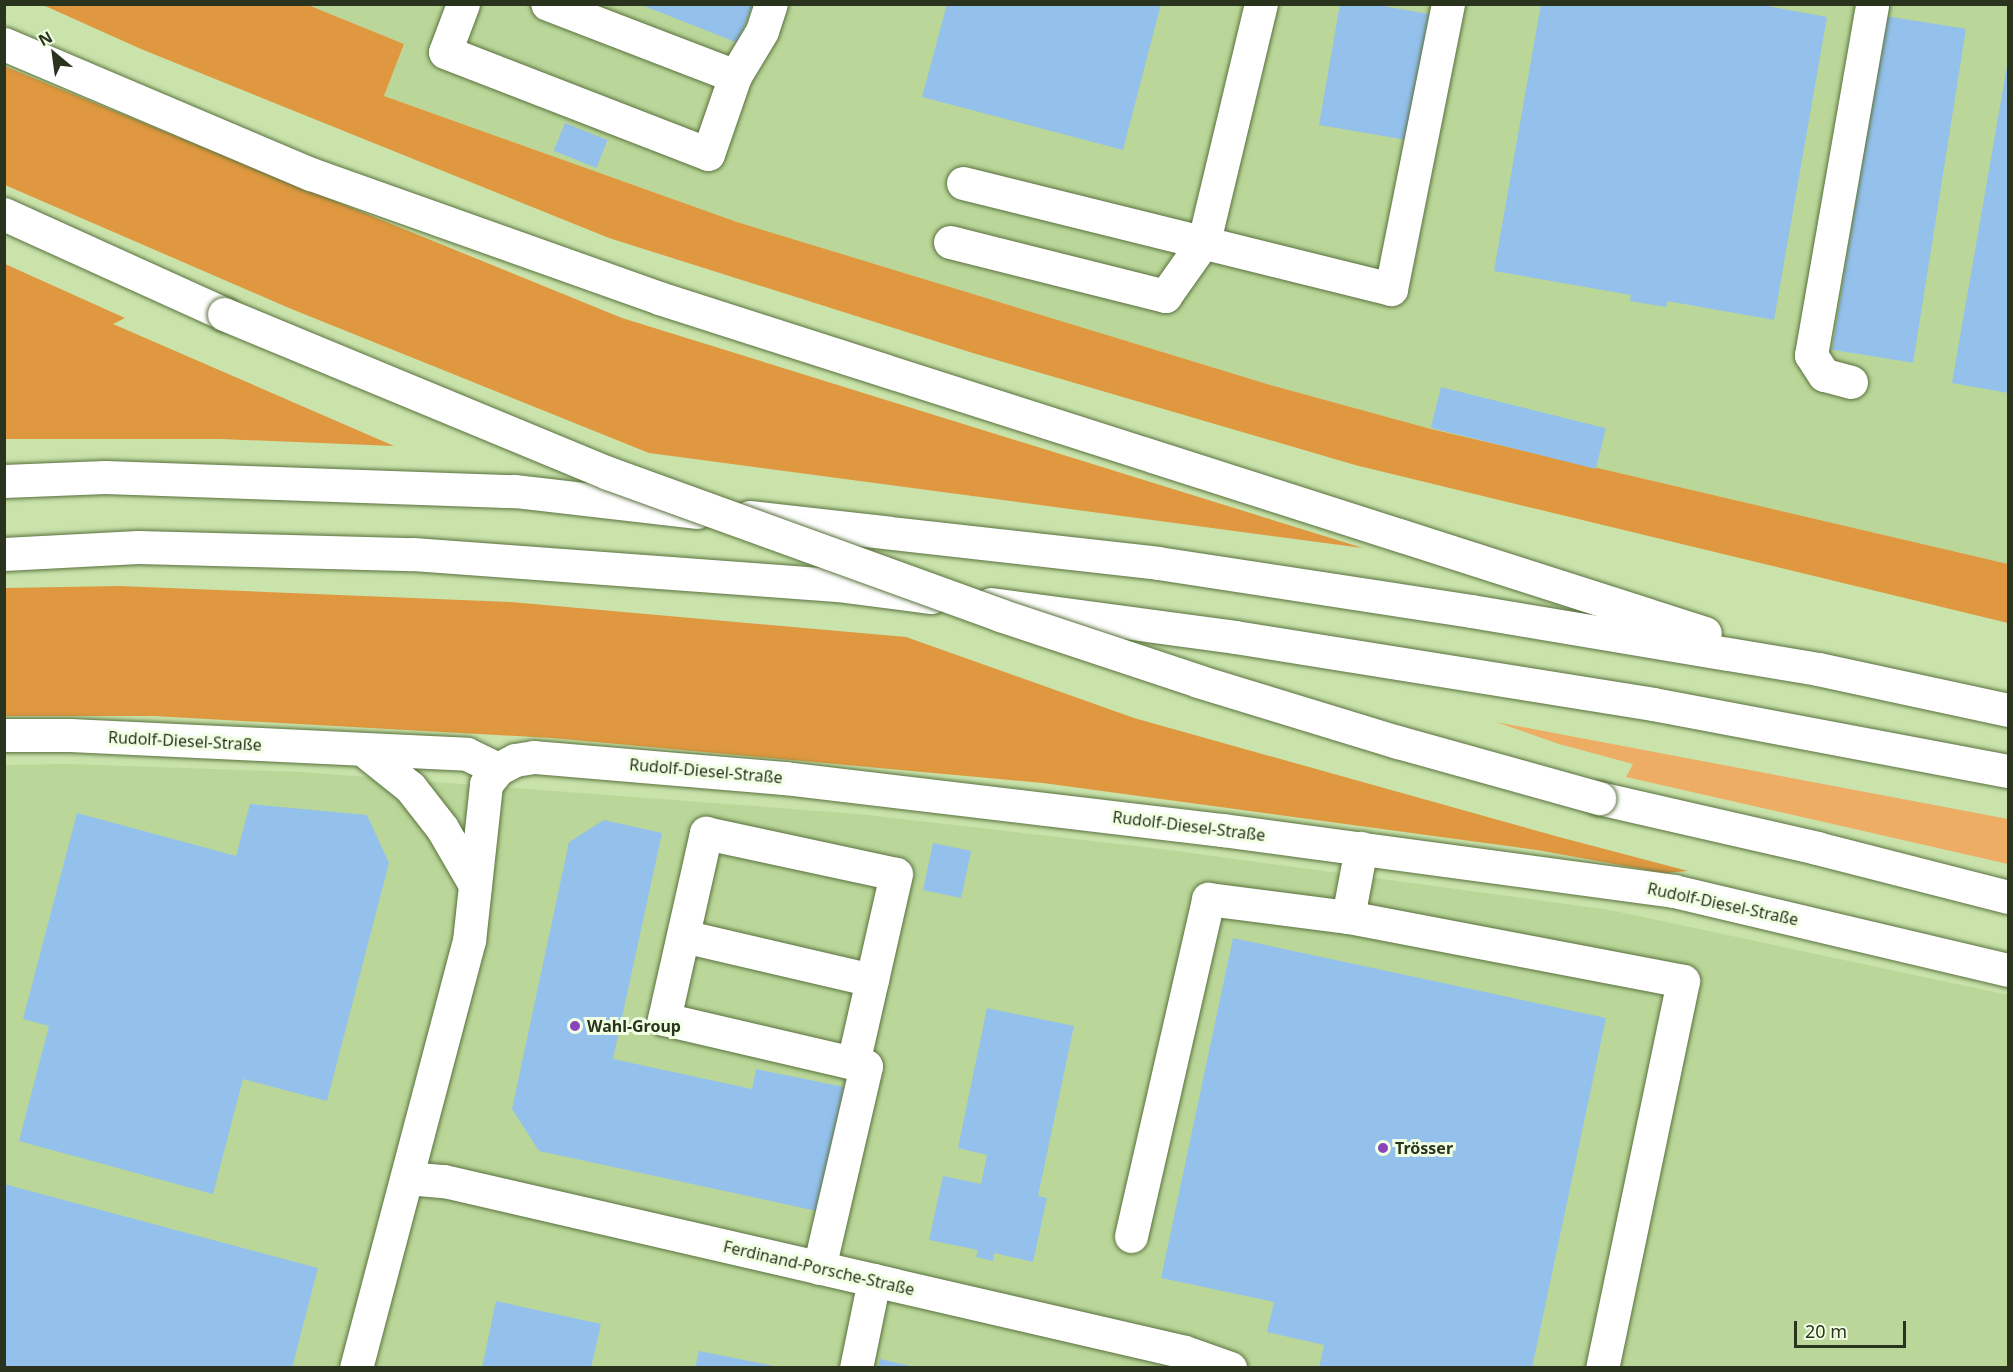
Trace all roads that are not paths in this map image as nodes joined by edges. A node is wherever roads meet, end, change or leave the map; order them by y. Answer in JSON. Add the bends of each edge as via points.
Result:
{"nodes":[{"id":1,"x":463,"y":4,"type":"edge"},
{"id":2,"x":547,"y":4,"type":"edge"},
{"id":3,"x":771,"y":4,"type":"edge"},
{"id":4,"x":1261,"y":4,"type":"edge"},
{"id":5,"x":1448,"y":4,"type":"edge"},
{"id":6,"x":1872,"y":4,"type":"edge"},
{"id":7,"x":4,"y":44,"type":"edge"},
{"id":8,"x":735,"y":76,"type":"junction"},
{"id":9,"x":963,"y":183,"type":"dead end"},
{"id":10,"x":4,"y":214,"type":"edge"},
{"id":11,"x":1204,"y":241,"type":"junction"},
{"id":12,"x":950,"y":242,"type":"dead end"},
{"id":13,"x":1851,"y":382,"type":"dead end"},
{"id":14,"x":4,"y":481,"type":"edge"},
{"id":15,"x":4,"y":554,"type":"edge"},
{"id":16,"x":1818,"y":669,"type":"junction"},
{"id":17,"x":2008,"y":710,"type":"edge"},
{"id":18,"x":4,"y":735,"type":"edge"},
{"id":19,"x":365,"y":751,"type":"junction"},
{"id":20,"x":498,"y":769,"type":"junction"},
{"id":21,"x":2008,"y":771,"type":"edge"},
{"id":22,"x":1361,"y":848,"type":"junction"},
{"id":23,"x":475,"y":885,"type":"junction"},
{"id":24,"x":2008,"y":897,"type":"edge"},
{"id":25,"x":1348,"y":916,"type":"junction"},
{"id":26,"x":683,"y":936,"type":"junction"},
{"id":27,"x":2008,"y":970,"type":"edge"},
{"id":28,"x":872,"y":980,"type":"junction"},
{"id":29,"x":853,"y":1063,"type":"junction"},
{"id":30,"x":407,"y":1178,"type":"junction"},
{"id":31,"x":1131,"y":1236,"type":"dead end"},
{"id":32,"x":819,"y":1268,"type":"junction"},
{"id":33,"x":874,"y":1280,"type":"junction"},
{"id":34,"x":356,"y":1368,"type":"edge"},
{"id":35,"x":856,"y":1368,"type":"edge"},
{"id":36,"x":1230,"y":1368,"type":"edge"},
{"id":37,"x":1602,"y":1368,"type":"edge"}],
"edges":[{"from":1,"to":8,"type":"main road","via":[[445,52],[708,154]]},
{"from":2,"to":8,"type":"main road"},
{"from":3,"to":8,"type":"main road","via":[[762,31]]},
{"from":4,"to":11,"type":"main road"},
{"from":5,"to":11,"type":"main road","via":[[1391,289]]},
{"from":6,"to":13,"type":"main road","via":[[1811,355],[1824,375]]},
{"from":7,"to":16,"type":"main road","via":[[311,174],[659,298]]},
{"from":9,"to":11,"type":"main road"},
{"from":10,"to":24,"type":"main road","bridge":true,"via":[[224,314],[608,473],[1000,615],[1376,735],[1599,798]]},
{"from":11,"to":12,"type":"main road","via":[[1165,296]]},
{"from":14,"to":16,"type":"main road","via":[[105,477],[515,491],[1158,563]]},
{"from":15,"to":21,"type":"main road","via":[[138,547],[412,554],[837,585],[1247,639],[1653,704]]},
{"from":16,"to":17,"type":"main road"},
{"from":18,"to":19,"type":"main road","name":"Rudolf-Diesel-Straße"},
{"from":19,"to":20,"type":"main road","name":"Rudolf-Diesel-Straße","via":[[467,754]]},
{"from":19,"to":23,"type":"main road","via":[[410,787],[442,828]]},
{"from":20,"to":22,"type":"main road","name":"Rudolf-Diesel-Straße","via":[[515,760],[534,757],[777,777]]},
{"from":20,"to":23,"type":"main road","via":[[486,784]]},
{"from":22,"to":25,"type":"main road"},
{"from":22,"to":27,"type":"main road","name":"Rudolf-Diesel-Straße","via":[[1674,891]]},
{"from":23,"to":30,"type":"main road","via":[[470,941]]},
{"from":25,"to":31,"type":"main road","via":[[1208,899]]},
{"from":25,"to":37,"type":"main road","via":[[1683,981]]},
{"from":26,"to":28,"type":"main road"},
{"from":26,"to":28,"type":"main road","via":[[706,833],[896,874]]},
{"from":26,"to":29,"type":"main road","via":[[664,1019]]},
{"from":28,"to":29,"type":"main road"},
{"from":29,"to":32,"type":"main road","via":[[866,1066]]},
{"from":30,"to":32,"type":"main road","name":"Ferdinand-Porsche-Straße","via":[[444,1181]]},
{"from":30,"to":34,"type":"main road"},
{"from":32,"to":33,"type":"main road","name":"Ferdinand-Porsche-Straße"},
{"from":33,"to":35,"type":"main road"},
{"from":33,"to":36,"type":"main road","name":"Ferdinand-Porsche-Straße","via":[[1185,1352]]}]}
